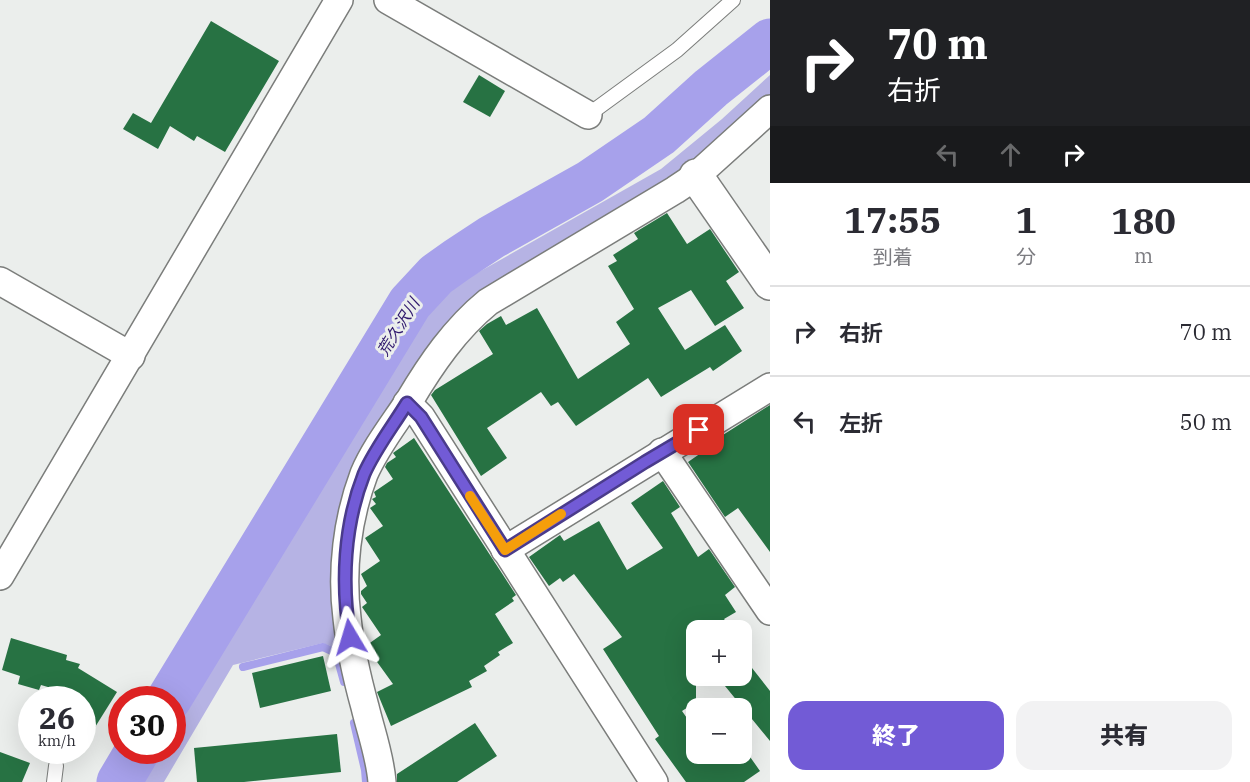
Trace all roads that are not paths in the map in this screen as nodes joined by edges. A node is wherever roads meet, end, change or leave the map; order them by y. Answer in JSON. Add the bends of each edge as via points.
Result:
{"nodes":[{"id":1,"x":339,"y":0,"type":"edge"},
{"id":2,"x":388,"y":0,"type":"edge"},
{"id":3,"x":734,"y":0,"type":"edge"},
{"id":4,"x":770,"y":109,"type":"edge"},
{"id":5,"x":588,"y":115,"type":"joint"},
{"id":6,"x":696,"y":176,"type":"junction"},
{"id":7,"x":0,"y":281,"type":"edge"},
{"id":8,"x":770,"y":284,"type":"edge"},
{"id":9,"x":131,"y":356,"type":"junction"},
{"id":10,"x":770,"y":387,"type":"edge"},
{"id":11,"x":407,"y":403,"type":"junction"},
{"id":12,"x":662,"y":452,"type":"junction"},
{"id":13,"x":505,"y":550,"type":"junction"},
{"id":14,"x":0,"y":576,"type":"edge"},
{"id":15,"x":770,"y":611,"type":"edge"},
{"id":16,"x":56,"y":766,"type":"dead end"},
{"id":17,"x":54,"y":782,"type":"edge"},
{"id":18,"x":382,"y":782,"type":"edge"},
{"id":19,"x":654,"y":782,"type":"edge"}],
"edges":[{"from":1,"to":9,"type":"street"},
{"from":2,"to":5,"type":"street"},
{"from":3,"to":5,"type":"lane","via":[[677,50]]},
{"from":4,"to":6,"type":"street"},
{"from":6,"to":8,"type":"street"},
{"from":6,"to":11,"type":"street","via":[[488,302],[453,336]]},
{"from":7,"to":9,"type":"street"},
{"from":9,"to":14,"type":"street"},
{"from":10,"to":12,"type":"street"},
{"from":11,"to":13,"type":"street","via":[[421,417]]},
{"from":11,"to":18,"type":"street","via":[[364,475],[345,564],[350,637]]},
{"from":12,"to":13,"type":"street"},
{"from":12,"to":15,"type":"street"},
{"from":13,"to":19,"type":"street"},
{"from":16,"to":17,"type":"lane"}]}
